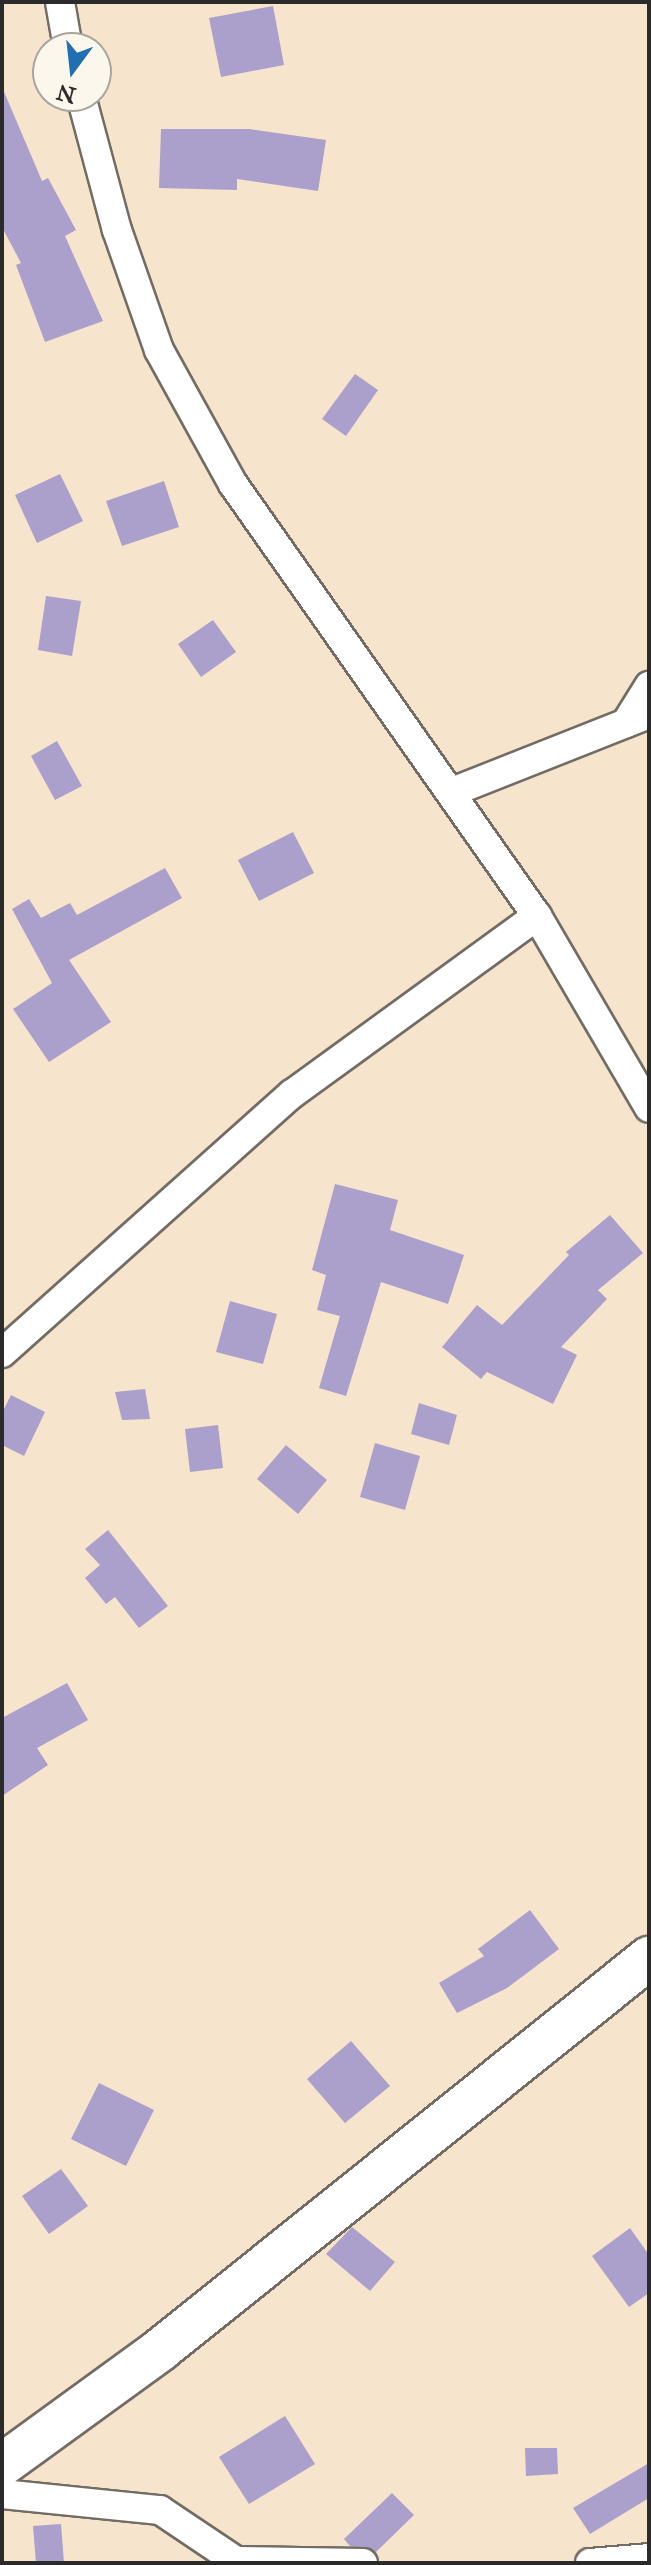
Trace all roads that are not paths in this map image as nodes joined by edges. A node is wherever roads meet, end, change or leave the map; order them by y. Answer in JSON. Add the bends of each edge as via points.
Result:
{"nodes":[{"id":1,"x":60,"y":2,"type":"edge"},
{"id":2,"x":65,"y":32,"type":"edge"},
{"id":3,"x":85,"y":112,"type":"edge"},
{"id":4,"x":649,"y":686,"type":"edge"},
{"id":5,"x":637,"y":718,"type":"edge"},
{"id":6,"x":452,"y":792,"type":"junction"},
{"id":7,"x":537,"y":916,"type":"junction"},
{"id":8,"x":649,"y":1108,"type":"edge"},
{"id":9,"x":2,"y":1353,"type":"edge"},
{"id":10,"x":649,"y":1958,"type":"edge"},
{"id":11,"x":2,"y":2465,"type":"edge"},
{"id":12,"x":2,"y":2494,"type":"edge"},
{"id":13,"x":649,"y":2558,"type":"edge"},
{"id":14,"x":239,"y":2562,"type":"edge"},
{"id":15,"x":363,"y":2563,"type":"edge"},
{"id":16,"x":590,"y":2563,"type":"edge"}],
"edges":[{"from":1,"to":2,"type":"street"},
{"from":3,"to":6,"type":"street","via":[[117,230],[159,350],[233,484]]},
{"from":4,"to":5,"type":"street"},
{"from":5,"to":6,"type":"street"},
{"from":6,"to":7,"type":"street"},
{"from":7,"to":8,"type":"street"},
{"from":7,"to":9,"type":"street","via":[[292,1094]]},
{"from":10,"to":11,"type":"main road","via":[[160,2350]]},
{"from":12,"to":14,"type":"street","via":[[160,2510]]},
{"from":13,"to":16,"type":"street"},
{"from":14,"to":15,"type":"street"}]}
